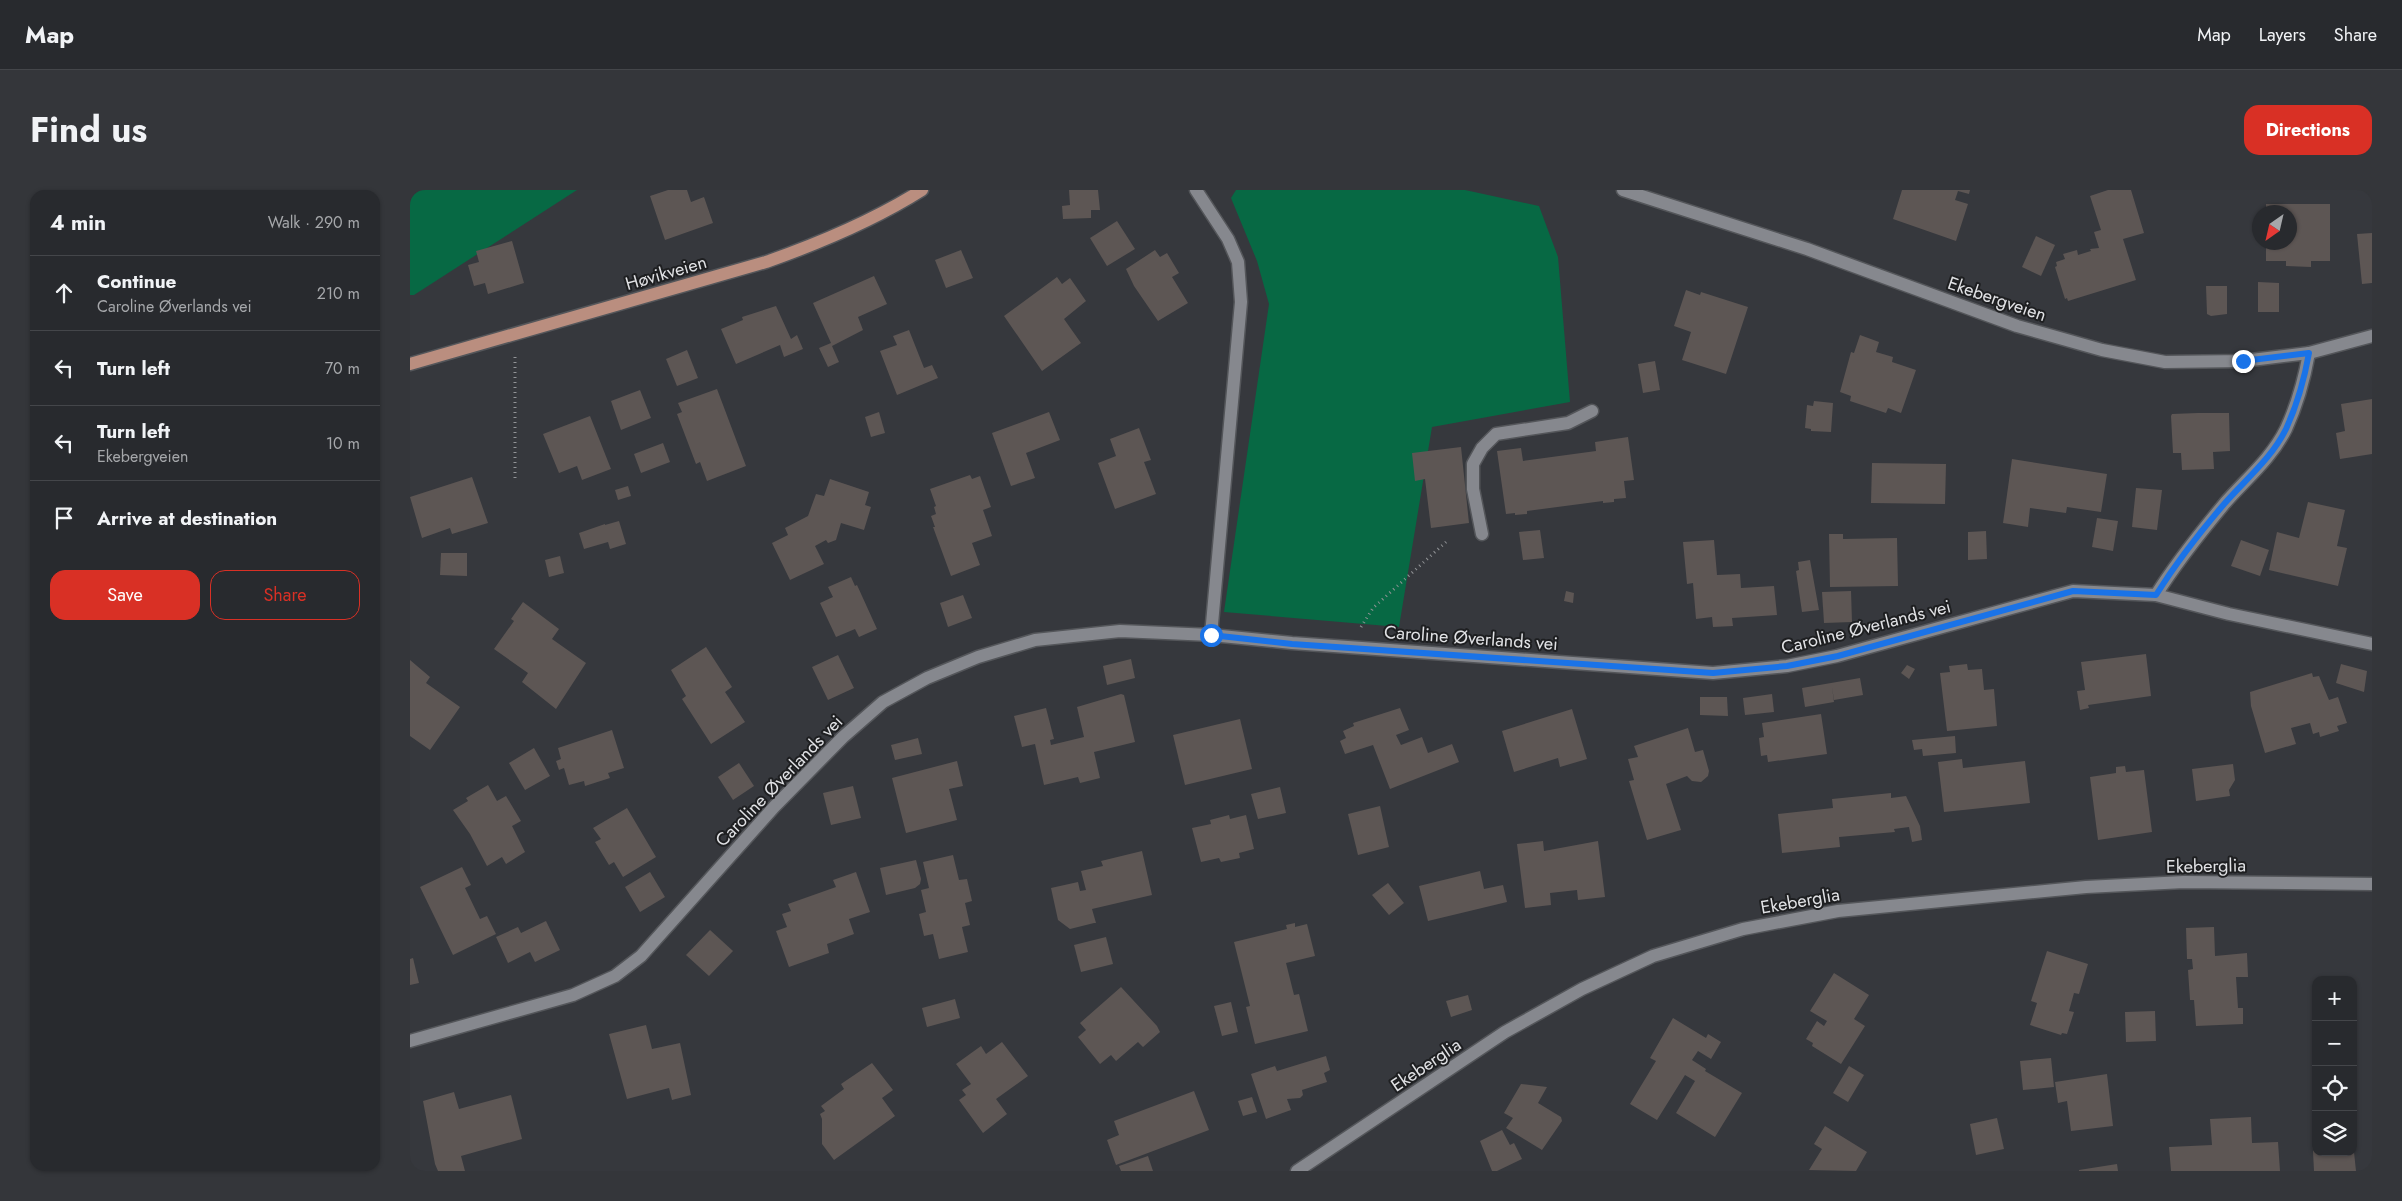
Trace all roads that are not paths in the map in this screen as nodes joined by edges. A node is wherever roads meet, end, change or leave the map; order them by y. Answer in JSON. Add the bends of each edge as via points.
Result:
{"nodes":[{"id":1,"x":922,"y":190,"type":"edge"},
{"id":2,"x":1196,"y":190,"type":"edge"},
{"id":3,"x":1623,"y":190,"type":"edge"},
{"id":4,"x":2372,"y":336,"type":"edge"},
{"id":5,"x":2309,"y":353,"type":"junction"},
{"id":6,"x":410,"y":364,"type":"edge"},
{"id":7,"x":1592,"y":411,"type":"dead end"},
{"id":8,"x":1482,"y":534,"type":"dead end"},
{"id":9,"x":2156,"y":595,"type":"junction"},
{"id":10,"x":1211,"y":635,"type":"junction"},
{"id":11,"x":2372,"y":644,"type":"edge"},
{"id":12,"x":2372,"y":884,"type":"edge"},
{"id":13,"x":410,"y":1040,"type":"edge"},
{"id":14,"x":1297,"y":1171,"type":"edge"}],
"edges":[{"from":1,"to":6,"type":"main road","name":"Høvikveien","via":[[887,211],[821,242],[766,262]]},
{"from":2,"to":10,"type":"street","via":[[1228,239],[1238,262],[1241,302]]},
{"from":3,"to":5,"type":"street","name":"Ekebergveien","via":[[1807,249],[2017,326],[2102,350],[2165,362],[2243,361]]},
{"from":4,"to":5,"type":"street","name":"Ekebergveien"},
{"from":5,"to":9,"type":"street","via":[[2302,390],[2285,431],[2262,465],[2176,564]]},
{"from":7,"to":8,"type":"street","via":[[1568,423],[1496,434],[1482,448],[1473,464],[1473,489]]},
{"from":9,"to":10,"type":"street","name":"Caroline Øverlands vei","via":[[2073,591],[1838,656],[1787,666],[1713,673]]},
{"from":9,"to":11,"type":"street","name":"Caroline Øverlands vei"},
{"from":10,"to":13,"type":"street","name":"Caroline Øverlands vei","via":[[1120,631],[1035,640],[978,657],[927,678],[882,702],[843,736],[774,807],[641,956],[615,976],[574,995]]},
{"from":12,"to":14,"type":"street","name":"Ekeberglia","via":[[2184,882],[2086,887],[1838,911],[1743,929],[1653,956],[1582,989],[1505,1032]]}]}
